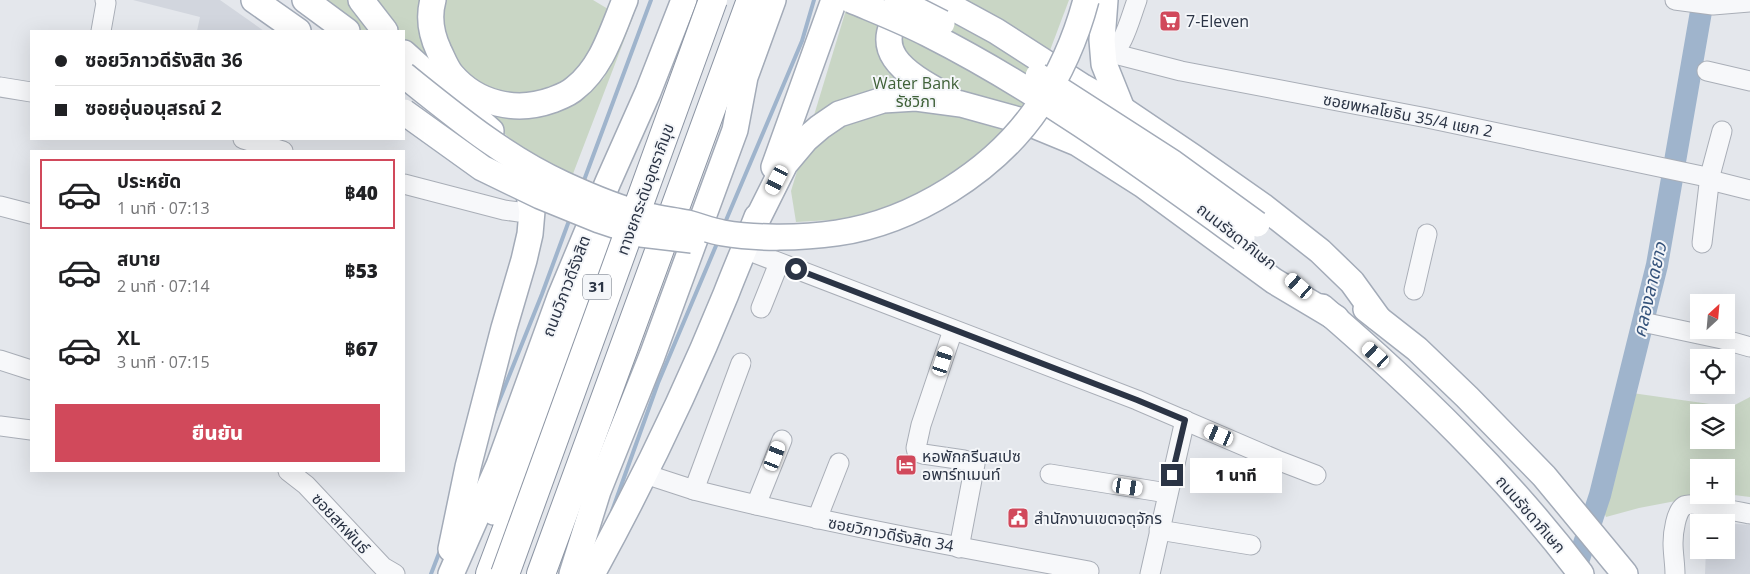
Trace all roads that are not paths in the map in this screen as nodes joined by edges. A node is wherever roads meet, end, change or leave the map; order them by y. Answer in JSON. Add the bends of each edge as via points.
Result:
{"nodes":[{"id":1,"x":105,"y":0,"type":"edge"},
{"id":2,"x":254,"y":0,"type":"edge"},
{"id":3,"x":274,"y":0,"type":"edge"},
{"id":4,"x":305,"y":0,"type":"edge"},
{"id":5,"x":361,"y":0,"type":"edge"},
{"id":6,"x":433,"y":0,"type":"edge"},
{"id":7,"x":625,"y":0,"type":"edge"},
{"id":8,"x":684,"y":0,"type":"edge"},
{"id":9,"x":703,"y":0,"type":"edge"},
{"id":10,"x":713,"y":0,"type":"edge"},
{"id":11,"x":732,"y":0,"type":"edge"},
{"id":12,"x":751,"y":0,"type":"edge"},
{"id":13,"x":773,"y":0,"type":"edge"},
{"id":14,"x":834,"y":0,"type":"edge"},
{"id":15,"x":851,"y":0,"type":"edge"},
{"id":16,"x":897,"y":0,"type":"edge"},
{"id":17,"x":909,"y":0,"type":"edge"},
{"id":18,"x":940,"y":0,"type":"edge"},
{"id":19,"x":1086,"y":0,"type":"edge"},
{"id":20,"x":1106,"y":0,"type":"edge"},
{"id":21,"x":1137,"y":0,"type":"edge"},
{"id":22,"x":1681,"y":1,"type":"edge"},
{"id":23,"x":1750,"y":2,"type":"edge"},
{"id":24,"x":101,"y":30,"type":"edge"},
{"id":25,"x":297,"y":30,"type":"edge"},
{"id":26,"x":313,"y":30,"type":"edge"},
{"id":27,"x":346,"y":30,"type":"edge"},
{"id":28,"x":384,"y":30,"type":"edge"},
{"id":29,"x":405,"y":54,"type":"edge"},
{"id":30,"x":1109,"y":59,"type":"junction"},
{"id":31,"x":1053,"y":68,"type":"junction"},
{"id":32,"x":1707,"y":72,"type":"dead end"},
{"id":33,"x":405,"y":76,"type":"edge"},
{"id":34,"x":745,"y":77,"type":"junction"},
{"id":35,"x":1750,"y":81,"type":"edge"},
{"id":36,"x":0,"y":87,"type":"edge"},
{"id":37,"x":30,"y":92,"type":"edge"},
{"id":38,"x":648,"y":92,"type":"junction"},
{"id":39,"x":405,"y":100,"type":"edge"},
{"id":40,"x":961,"y":104,"type":"junction"},
{"id":41,"x":1122,"y":109,"type":"junction"},
{"id":42,"x":405,"y":113,"type":"edge"},
{"id":43,"x":1722,"y":131,"type":"dead end"},
{"id":44,"x":246,"y":140,"type":"edge"},
{"id":45,"x":280,"y":150,"type":"edge"},
{"id":46,"x":1709,"y":178,"type":"junction"},
{"id":47,"x":405,"y":184,"type":"edge"},
{"id":48,"x":1750,"y":190,"type":"edge"},
{"id":49,"x":0,"y":206,"type":"edge"},
{"id":50,"x":519,"y":212,"type":"junction"},
{"id":51,"x":30,"y":214,"type":"edge"},
{"id":52,"x":1250,"y":231,"type":"junction"},
{"id":53,"x":1427,"y":234,"type":"dead end"},
{"id":54,"x":749,"y":238,"type":"junction"},
{"id":55,"x":1702,"y":243,"type":"dead end"},
{"id":56,"x":524,"y":260,"type":"junction"},
{"id":57,"x":779,"y":263,"type":"junction"},
{"id":58,"x":1414,"y":290,"type":"dead end"},
{"id":59,"x":761,"y":308,"type":"dead end"},
{"id":60,"x":1336,"y":318,"type":"junction"},
{"id":61,"x":1378,"y":318,"type":"junction"},
{"id":62,"x":1647,"y":323,"type":"dead end"},
{"id":63,"x":953,"y":330,"type":"junction"},
{"id":64,"x":1750,"y":347,"type":"edge"},
{"id":65,"x":0,"y":360,"type":"edge"},
{"id":66,"x":740,"y":363,"type":"dead end"},
{"id":67,"x":30,"y":370,"type":"edge"},
{"id":68,"x":1185,"y":420,"type":"junction"},
{"id":69,"x":0,"y":426,"type":"edge"},
{"id":70,"x":30,"y":430,"type":"edge"},
{"id":71,"x":782,"y":440,"type":"dead end"},
{"id":72,"x":839,"y":463,"type":"dead end"},
{"id":73,"x":289,"y":472,"type":"edge"},
{"id":74,"x":645,"y":474,"type":"junction"},
{"id":75,"x":1050,"y":474,"type":"dead end"},
{"id":76,"x":1316,"y":475,"type":"dead end"},
{"id":77,"x":694,"y":490,"type":"junction"},
{"id":78,"x":1167,"y":493,"type":"junction"},
{"id":79,"x":756,"y":506,"type":"junction"},
{"id":80,"x":1750,"y":514,"type":"edge"},
{"id":81,"x":817,"y":519,"type":"junction"},
{"id":82,"x":1159,"y":530,"type":"junction"},
{"id":83,"x":1251,"y":545,"type":"dead end"},
{"id":84,"x":959,"y":548,"type":"junction"},
{"id":85,"x":1574,"y":565,"type":"edge"},
{"id":86,"x":1059,"y":570,"type":"edge"},
{"id":87,"x":1090,"y":571,"type":"dead end"},
{"id":88,"x":395,"y":574,"type":"edge"},
{"id":89,"x":449,"y":574,"type":"edge"},
{"id":90,"x":468,"y":574,"type":"edge"},
{"id":91,"x":490,"y":574,"type":"edge"},
{"id":92,"x":505,"y":574,"type":"edge"},
{"id":93,"x":524,"y":574,"type":"edge"},
{"id":94,"x":541,"y":574,"type":"edge"},
{"id":95,"x":565,"y":574,"type":"edge"},
{"id":96,"x":572,"y":574,"type":"edge"},
{"id":97,"x":592,"y":574,"type":"edge"},
{"id":98,"x":1150,"y":574,"type":"edge"},
{"id":99,"x":1625,"y":574,"type":"edge"},
{"id":100,"x":1678,"y":574,"type":"edge"}],
"edges":[{"from":1,"to":24,"type":"street"},
{"from":2,"to":25,"type":"main road"},
{"from":3,"to":26,"type":"main road"},
{"from":4,"to":27,"type":"main road"},
{"from":5,"to":28,"type":"main road"},
{"from":6,"to":7,"type":"main road","via":[[430,15],[432,32],[451,74],[484,100],[530,106],[574,90],[587,78]]},
{"from":8,"to":38,"type":"main road","name":"ถนนวิภาวดีรังสิต","number":"31"},
{"from":9,"to":91,"type":"highway","name":"ถนนวิภาวดีรังสิต","number":"31"},
{"from":10,"to":92,"type":"highway","name":"ทางยกระดับอุตราภิมุข","number":"31","bridge":true},
{"from":11,"to":93,"type":"highway","name":"ทางยกระดับอุตราภิมุข","number":"31","bridge":true},
{"from":12,"to":94,"type":"highway"},
{"from":13,"to":34,"type":"main road"},
{"from":14,"to":54,"type":"main road"},
{"from":15,"to":52,"type":"main road","name":"ถนนรัชดาภิเษก","bridge":true,"via":[[927,34],[1030,92],[1125,155]]},
{"from":16,"to":52,"type":"main road","name":"ถนนรัชดาภิเษก","bridge":true,"via":[[1075,98],[1173,162]]},
{"from":17,"to":40,"type":"main road","via":[[891,30],[892,54],[911,76]]},
{"from":18,"to":31,"type":"main road"},
{"from":19,"to":54,"type":"main road","bridge":true,"via":[[1072,44],[1037,108],[1001,149],[953,188],[899,216],[866,227],[838,233]]},
{"from":20,"to":30,"type":"main road","via":[[1102,40]]},
{"from":21,"to":30,"type":"street","via":[[1124,38]]},
{"from":22,"to":23,"type":"street","via":[[1713,5]]},
{"from":29,"to":56,"type":"main road","via":[[505,144],[521,170],[532,211]]},
{"from":30,"to":31,"type":"main road","via":[[1083,72]]},
{"from":30,"to":41,"type":"main road"},
{"from":30,"to":46,"type":"street","name":"ซอยพหลโยธิน 35/4 แยก 2","via":[[1427,118]]},
{"from":31,"to":41,"type":"main road"},
{"from":32,"to":35,"type":"street"},
{"from":33,"to":54,"type":"main road","bridge":true,"via":[[479,134],[562,184],[646,215]]},
{"from":34,"to":95,"type":"main road","via":[[714,133],[641,334],[590,478]]},
{"from":34,"to":96,"type":"main road","via":[[735,130],[652,356],[598,491]]},
{"from":36,"to":37,"type":"street"},
{"from":38,"to":89,"type":"main road","name":"ถนนวิภาวดีรังสิต","number":"31","via":[[563,288],[499,465]]},
{"from":38,"to":90,"type":"main road","via":[[627,169],[526,447],[478,544]]},
{"from":39,"to":50,"type":"main road","via":[[505,179],[518,202]]},
{"from":40,"to":54,"type":"main road","via":[[916,98],[883,100],[839,114],[806,139],[786,164]]},
{"from":40,"to":60,"type":"main road","via":[[1026,122],[1077,142],[1143,185],[1274,281]]},
{"from":41,"to":61,"type":"main road","via":[[1264,207],[1320,251],[1352,282]]},
{"from":42,"to":54,"type":"main road","bridge":true,"via":[[482,168],[599,220],[642,234],[707,242]]},
{"from":43,"to":46,"type":"street"},
{"from":44,"to":45,"type":"street"},
{"from":46,"to":48,"type":"street","name":"ซอยพหลโยธิน 35/4 แยก 2"},
{"from":46,"to":55,"type":"street"},
{"from":47,"to":50,"type":"street"},
{"from":49,"to":51,"type":"street"},
{"from":50,"to":56,"type":"main road"},
{"from":52,"to":60,"type":"main road","name":"ถนนรัชดาภิเษก"},
{"from":52,"to":61,"type":"main road","name":"ถนนรัชดาภิเษก"},
{"from":53,"to":58,"type":"street"},
{"from":54,"to":57,"type":"street"},
{"from":54,"to":74,"type":"main road","via":[[699,361]]},
{"from":56,"to":89,"type":"main road","via":[[468,468]]},
{"from":57,"to":59,"type":"street"},
{"from":57,"to":63,"type":"street"},
{"from":60,"to":85,"type":"main road","name":"ถนนรัชดาภิเษก","via":[[1422,397],[1514,491]]},
{"from":61,"to":99,"type":"main road","name":"ถนนรัชดาภิเษก","via":[[1417,349],[1544,476]]},
{"from":62,"to":64,"type":"street"},
{"from":63,"to":68,"type":"street"},
{"from":63,"to":84,"type":"street","via":[[916,448],[923,454],[970,462]]},
{"from":65,"to":67,"type":"street"},
{"from":66,"to":77,"type":"street"},
{"from":68,"to":76,"type":"street"},
{"from":68,"to":78,"type":"street"},
{"from":69,"to":70,"type":"street"},
{"from":71,"to":79,"type":"street"},
{"from":72,"to":81,"type":"street"},
{"from":73,"to":88,"type":"street","name":"ซอยสหพันธ์","via":[[383,567]]},
{"from":74,"to":77,"type":"street","name":"ซอยวิภาวดีรังสิต 34"},
{"from":74,"to":97,"type":"main road"},
{"from":75,"to":78,"type":"street"},
{"from":77,"to":79,"type":"street","name":"ซอยวิภาวดีรังสิต 34"},
{"from":78,"to":82,"type":"street"},
{"from":79,"to":81,"type":"street","name":"ซอยวิภาวดีรังสิต 34"},
{"from":80,"to":100,"type":"street","via":[[1702,505],[1684,506],[1680,510],[1673,541]]},
{"from":81,"to":84,"type":"street","name":"ซอยวิภาวดีรังสิต 34"},
{"from":82,"to":83,"type":"street"},
{"from":82,"to":98,"type":"street"},
{"from":84,"to":86,"type":"street","name":"ซอยวิภาวดีรังสิต 34"},
{"from":86,"to":87,"type":"street","name":"ซอยวิภาวดีรังสิต 34"}]}
